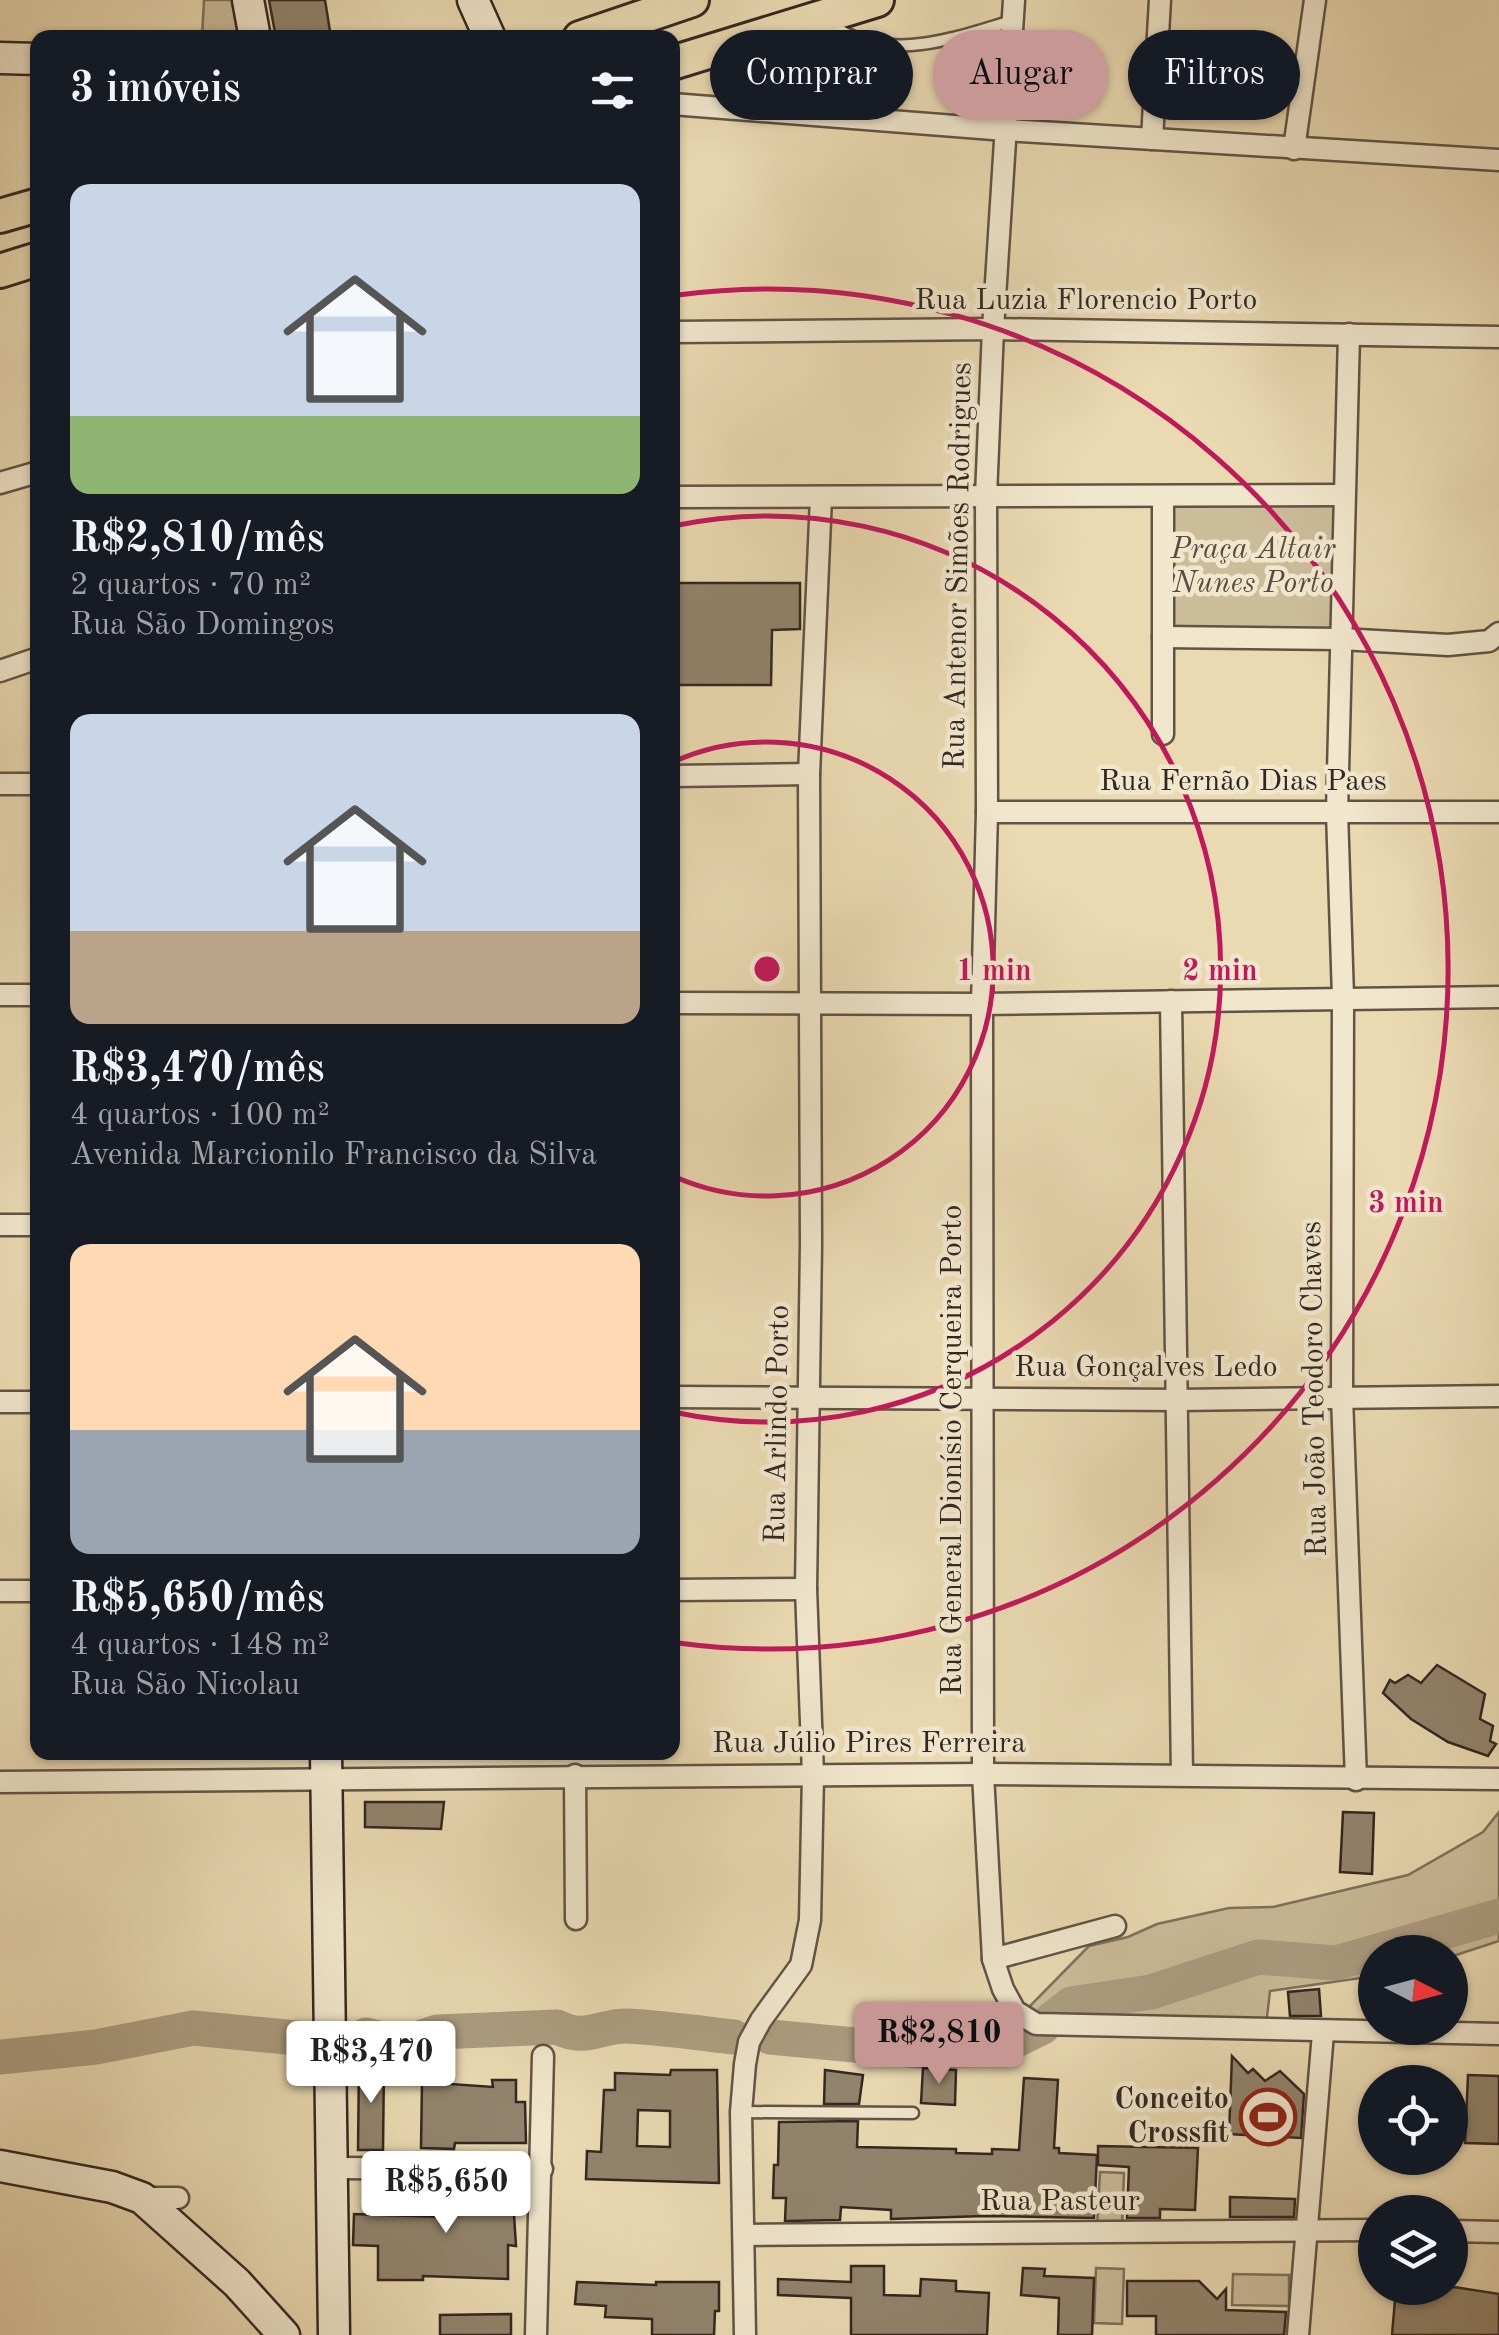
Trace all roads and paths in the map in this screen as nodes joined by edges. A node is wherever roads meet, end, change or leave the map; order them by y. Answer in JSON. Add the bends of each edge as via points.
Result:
{"nodes":[{"id":1,"x":248,"y":0,"type":"edge"},
{"id":2,"x":472,"y":0,"type":"edge"},
{"id":3,"x":692,"y":0,"type":"edge"},
{"id":4,"x":878,"y":0,"type":"edge"},
{"id":5,"x":1160,"y":0,"type":"edge"},
{"id":6,"x":1315,"y":0,"type":"edge"},
{"id":7,"x":638,"y":8,"type":"edge"},
{"id":8,"x":1013,"y":11,"type":"edge"},
{"id":9,"x":821,"y":17,"type":"junction"},
{"id":10,"x":254,"y":30,"type":"edge"},
{"id":11,"x":486,"y":30,"type":"edge"},
{"id":12,"x":595,"y":30,"type":"edge"},
{"id":13,"x":0,"y":58,"type":"edge"},
{"id":14,"x":30,"y":59,"type":"edge"},
{"id":15,"x":680,"y":61,"type":"edge"},
{"id":16,"x":680,"y":105,"type":"edge"},
{"id":17,"x":1006,"y":130,"type":"junction"},
{"id":18,"x":1152,"y":139,"type":"junction"},
{"id":19,"x":1294,"y":149,"type":"junction"},
{"id":20,"x":1499,"y":160,"type":"edge"},
{"id":21,"x":30,"y":207,"type":"edge"},
{"id":22,"x":0,"y":216,"type":"edge"},
{"id":23,"x":30,"y":262,"type":"edge"},
{"id":24,"x":0,"y":271,"type":"edge"},
{"id":25,"x":993,"y":329,"type":"junction"},
{"id":26,"x":680,"y":332,"type":"edge"},
{"id":27,"x":1349,"y":334,"type":"junction"},
{"id":28,"x":1499,"y":336,"type":"edge"},
{"id":29,"x":30,"y":474,"type":"edge"},
{"id":30,"x":0,"y":483,"type":"edge"},
{"id":31,"x":1343,"y":495,"type":"junction"},
{"id":32,"x":986,"y":496,"type":"junction"},
{"id":33,"x":680,"y":497,"type":"edge"},
{"id":34,"x":821,"y":497,"type":"junction"},
{"id":35,"x":1163,"y":497,"type":"junction"},
{"id":36,"x":1499,"y":633,"type":"edge"},
{"id":37,"x":1163,"y":638,"type":"junction"},
{"id":38,"x":1341,"y":639,"type":"junction"},
{"id":39,"x":30,"y":661,"type":"edge"},
{"id":40,"x":0,"y":671,"type":"edge"},
{"id":41,"x":1163,"y":734,"type":"dead end"},
{"id":42,"x":809,"y":774,"type":"junction"},
{"id":43,"x":680,"y":776,"type":"edge"},
{"id":44,"x":0,"y":784,"type":"edge"},
{"id":45,"x":30,"y":784,"type":"edge"},
{"id":46,"x":986,"y":812,"type":"junction"},
{"id":47,"x":1338,"y":812,"type":"junction"},
{"id":48,"x":1499,"y":812,"type":"edge"},
{"id":49,"x":0,"y":994,"type":"edge"},
{"id":50,"x":30,"y":995,"type":"edge"},
{"id":51,"x":1342,"y":997,"type":"junction"},
{"id":52,"x":1499,"y":997,"type":"edge"},
{"id":53,"x":1172,"y":1001,"type":"junction"},
{"id":54,"x":680,"y":1003,"type":"edge"},
{"id":55,"x":811,"y":1004,"type":"junction"},
{"id":56,"x":982,"y":1004,"type":"junction"},
{"id":57,"x":0,"y":1225,"type":"edge"},
{"id":58,"x":30,"y":1225,"type":"edge"},
{"id":59,"x":1499,"y":1396,"type":"edge"},
{"id":60,"x":1342,"y":1397,"type":"junction"},
{"id":61,"x":680,"y":1398,"type":"edge"},
{"id":62,"x":808,"y":1398,"type":"junction"},
{"id":63,"x":984,"y":1398,"type":"junction"},
{"id":64,"x":1177,"y":1400,"type":"junction"},
{"id":65,"x":0,"y":1402,"type":"edge"},
{"id":66,"x":30,"y":1402,"type":"edge"},
{"id":67,"x":806,"y":1589,"type":"junction"},
{"id":68,"x":0,"y":1590,"type":"edge"},
{"id":69,"x":680,"y":1590,"type":"edge"},
{"id":70,"x":30,"y":1591,"type":"edge"},
{"id":71,"x":326,"y":1766,"type":"edge"},
{"id":72,"x":983,"y":1774,"type":"junction"},
{"id":73,"x":1182,"y":1774,"type":"junction"},
{"id":74,"x":575,"y":1775,"type":"junction"},
{"id":75,"x":813,"y":1775,"type":"junction"},
{"id":76,"x":1499,"y":1779,"type":"edge"},
{"id":77,"x":1356,"y":1780,"type":"junction"},
{"id":78,"x":0,"y":1782,"type":"edge"},
{"id":79,"x":576,"y":1919,"type":"dead end"},
{"id":80,"x":1115,"y":1926,"type":"dead end"},
{"id":81,"x":993,"y":1959,"type":"junction"},
{"id":82,"x":1324,"y":2032,"type":"junction"},
{"id":83,"x":1499,"y":2034,"type":"edge"},
{"id":84,"x":542,"y":2056,"type":"dead end"},
{"id":85,"x":741,"y":2112,"type":"junction"},
{"id":86,"x":912,"y":2112,"type":"dead end"},
{"id":87,"x":0,"y":2166,"type":"edge"},
{"id":88,"x":332,"y":2168,"type":"junction"},
{"id":89,"x":542,"y":2169,"type":"junction"},
{"id":90,"x":142,"y":2198,"type":"junction"},
{"id":91,"x":178,"y":2198,"type":"dead end"},
{"id":92,"x":1308,"y":2229,"type":"junction"},
{"id":93,"x":1358,"y":2230,"type":"edge"},
{"id":94,"x":1468,"y":2231,"type":"edge"},
{"id":95,"x":1499,"y":2232,"type":"edge"},
{"id":96,"x":745,"y":2235,"type":"junction"},
{"id":97,"x":284,"y":2335,"type":"edge"},
{"id":98,"x":334,"y":2335,"type":"edge"},
{"id":99,"x":536,"y":2335,"type":"edge"},
{"id":100,"x":745,"y":2335,"type":"edge"},
{"id":101,"x":1298,"y":2335,"type":"edge"}],
"edges":[{"from":1,"to":10,"type":"street"},
{"from":2,"to":11,"type":"street"},
{"from":3,"to":7,"type":"main road"},
{"from":4,"to":9,"type":"main road"},
{"from":5,"to":18,"type":"street"},
{"from":6,"to":19,"type":"street"},
{"from":7,"to":12,"type":"main road"},
{"from":8,"to":9,"type":"lane","via":[[946,40],[897,47],[849,37]]},
{"from":8,"to":17,"type":"street","name":"Rua Antenor Simões Rodrigues"},
{"from":9,"to":15,"type":"main road"},
{"from":13,"to":14,"type":"street"},
{"from":16,"to":17,"type":"street"},
{"from":17,"to":18,"type":"street"},
{"from":17,"to":25,"type":"street","name":"Rua Antenor Simões Rodrigues"},
{"from":18,"to":19,"type":"street"},
{"from":19,"to":20,"type":"street"},
{"from":21,"to":22,"type":"main road"},
{"from":23,"to":24,"type":"main road"},
{"from":25,"to":26,"type":"street","name":"Rua Luzia Florencio Porto"},
{"from":25,"to":27,"type":"street","name":"Rua Luzia Florencio Porto"},
{"from":25,"to":32,"type":"street","name":"Rua Antenor Simões Rodrigues"},
{"from":27,"to":28,"type":"street","name":"Rua Luzia Florencio Porto"},
{"from":27,"to":31,"type":"street","name":"Rua João Teodoro Chaves"},
{"from":29,"to":30,"type":"street"},
{"from":31,"to":35,"type":"street"},
{"from":31,"to":38,"type":"street","name":"Rua João Teodoro Chaves"},
{"from":32,"to":34,"type":"street"},
{"from":32,"to":35,"type":"street"},
{"from":32,"to":46,"type":"street","name":"Rua Antenor Simões Rodrigues"},
{"from":33,"to":34,"type":"street"},
{"from":34,"to":42,"type":"street","name":"Rua Arlindo Porto"},
{"from":35,"to":37,"type":"street"},
{"from":36,"to":38,"type":"street","via":[[1488,641],[1448,645]]},
{"from":37,"to":38,"type":"street"},
{"from":37,"to":41,"type":"street"},
{"from":38,"to":47,"type":"street","name":"Rua João Teodoro Chaves"},
{"from":39,"to":40,"type":"street"},
{"from":42,"to":43,"type":"street"},
{"from":42,"to":55,"type":"street","name":"Rua Arlindo Porto"},
{"from":44,"to":45,"type":"street"},
{"from":46,"to":47,"type":"street","name":"Rua Fernão Dias Paes"},
{"from":46,"to":56,"type":"street","name":"Rua Antenor Simões Rodrigues"},
{"from":47,"to":48,"type":"street","name":"Rua Fernão Dias Paes"},
{"from":47,"to":51,"type":"street","name":"Rua João Teodoro Chaves"},
{"from":49,"to":50,"type":"street"},
{"from":51,"to":52,"type":"street"},
{"from":51,"to":53,"type":"street"},
{"from":51,"to":60,"type":"street","name":"Rua João Teodoro Chaves"},
{"from":53,"to":56,"type":"street"},
{"from":53,"to":64,"type":"street"},
{"from":54,"to":55,"type":"street"},
{"from":55,"to":56,"type":"street"},
{"from":55,"to":62,"type":"street","name":"Rua Arlindo Porto"},
{"from":56,"to":63,"type":"street","name":"Rua General Dionísio Cerqueira Porto"},
{"from":57,"to":58,"type":"street"},
{"from":59,"to":60,"type":"street","name":"Rua Gonçalves Ledo"},
{"from":60,"to":64,"type":"street","name":"Rua Gonçalves Ledo"},
{"from":60,"to":77,"type":"street","name":"Rua João Teodoro Chaves"},
{"from":61,"to":62,"type":"street","name":"Rua Gonçalves Ledo"},
{"from":62,"to":63,"type":"street","name":"Rua Gonçalves Ledo"},
{"from":62,"to":67,"type":"street","name":"Rua Arlindo Porto"},
{"from":63,"to":64,"type":"street","name":"Rua Gonçalves Ledo"},
{"from":63,"to":72,"type":"street","name":"Rua General Dionísio Cerqueira Porto"},
{"from":64,"to":73,"type":"street"},
{"from":65,"to":66,"type":"street"},
{"from":67,"to":69,"type":"street"},
{"from":67,"to":75,"type":"street","name":"Rua Arlindo Porto"},
{"from":68,"to":70,"type":"street"},
{"from":71,"to":74,"type":"street","name":"Rua Júlio Pires Ferreira"},
{"from":71,"to":78,"type":"street","name":"Rua Júlio Pires Ferreira"},
{"from":71,"to":88,"type":"street"},
{"from":72,"to":73,"type":"street","name":"Rua Júlio Pires Ferreira"},
{"from":72,"to":75,"type":"street","name":"Rua Júlio Pires Ferreira"},
{"from":72,"to":81,"type":"street","name":"Rua General Dionísio Cerqueira Porto"},
{"from":73,"to":77,"type":"street","name":"Rua Júlio Pires Ferreira"},
{"from":74,"to":75,"type":"street","name":"Rua Júlio Pires Ferreira"},
{"from":74,"to":79,"type":"street"},
{"from":75,"to":85,"type":"street","name":"Rua Arlindo Porto","via":[[807,1946],[749,2042]]},
{"from":76,"to":77,"type":"street","name":"Rua Júlio Pires Ferreira"},
{"from":80,"to":81,"type":"street"},
{"from":81,"to":82,"type":"street","name":"Rua General Dionísio Cerqueira Porto","via":[[1015,2011],[1036,2024]]},
{"from":82,"to":83,"type":"street"},
{"from":82,"to":92,"type":"street"},
{"from":84,"to":89,"type":"street"},
{"from":85,"to":86,"type":"lane"},
{"from":85,"to":96,"type":"street","name":"Rua Arlindo Porto"},
{"from":87,"to":90,"type":"street","via":[[112,2186]]},
{"from":88,"to":89,"type":"street"},
{"from":88,"to":98,"type":"street"},
{"from":89,"to":99,"type":"street"},
{"from":90,"to":91,"type":"street"},
{"from":90,"to":97,"type":"street"},
{"from":92,"to":93,"type":"street","name":"Rua Pasteur"},
{"from":92,"to":96,"type":"street","name":"Rua Pasteur"},
{"from":92,"to":101,"type":"street"},
{"from":94,"to":95,"type":"street"},
{"from":96,"to":100,"type":"street","name":"Rua Arlindo Porto"}]}
